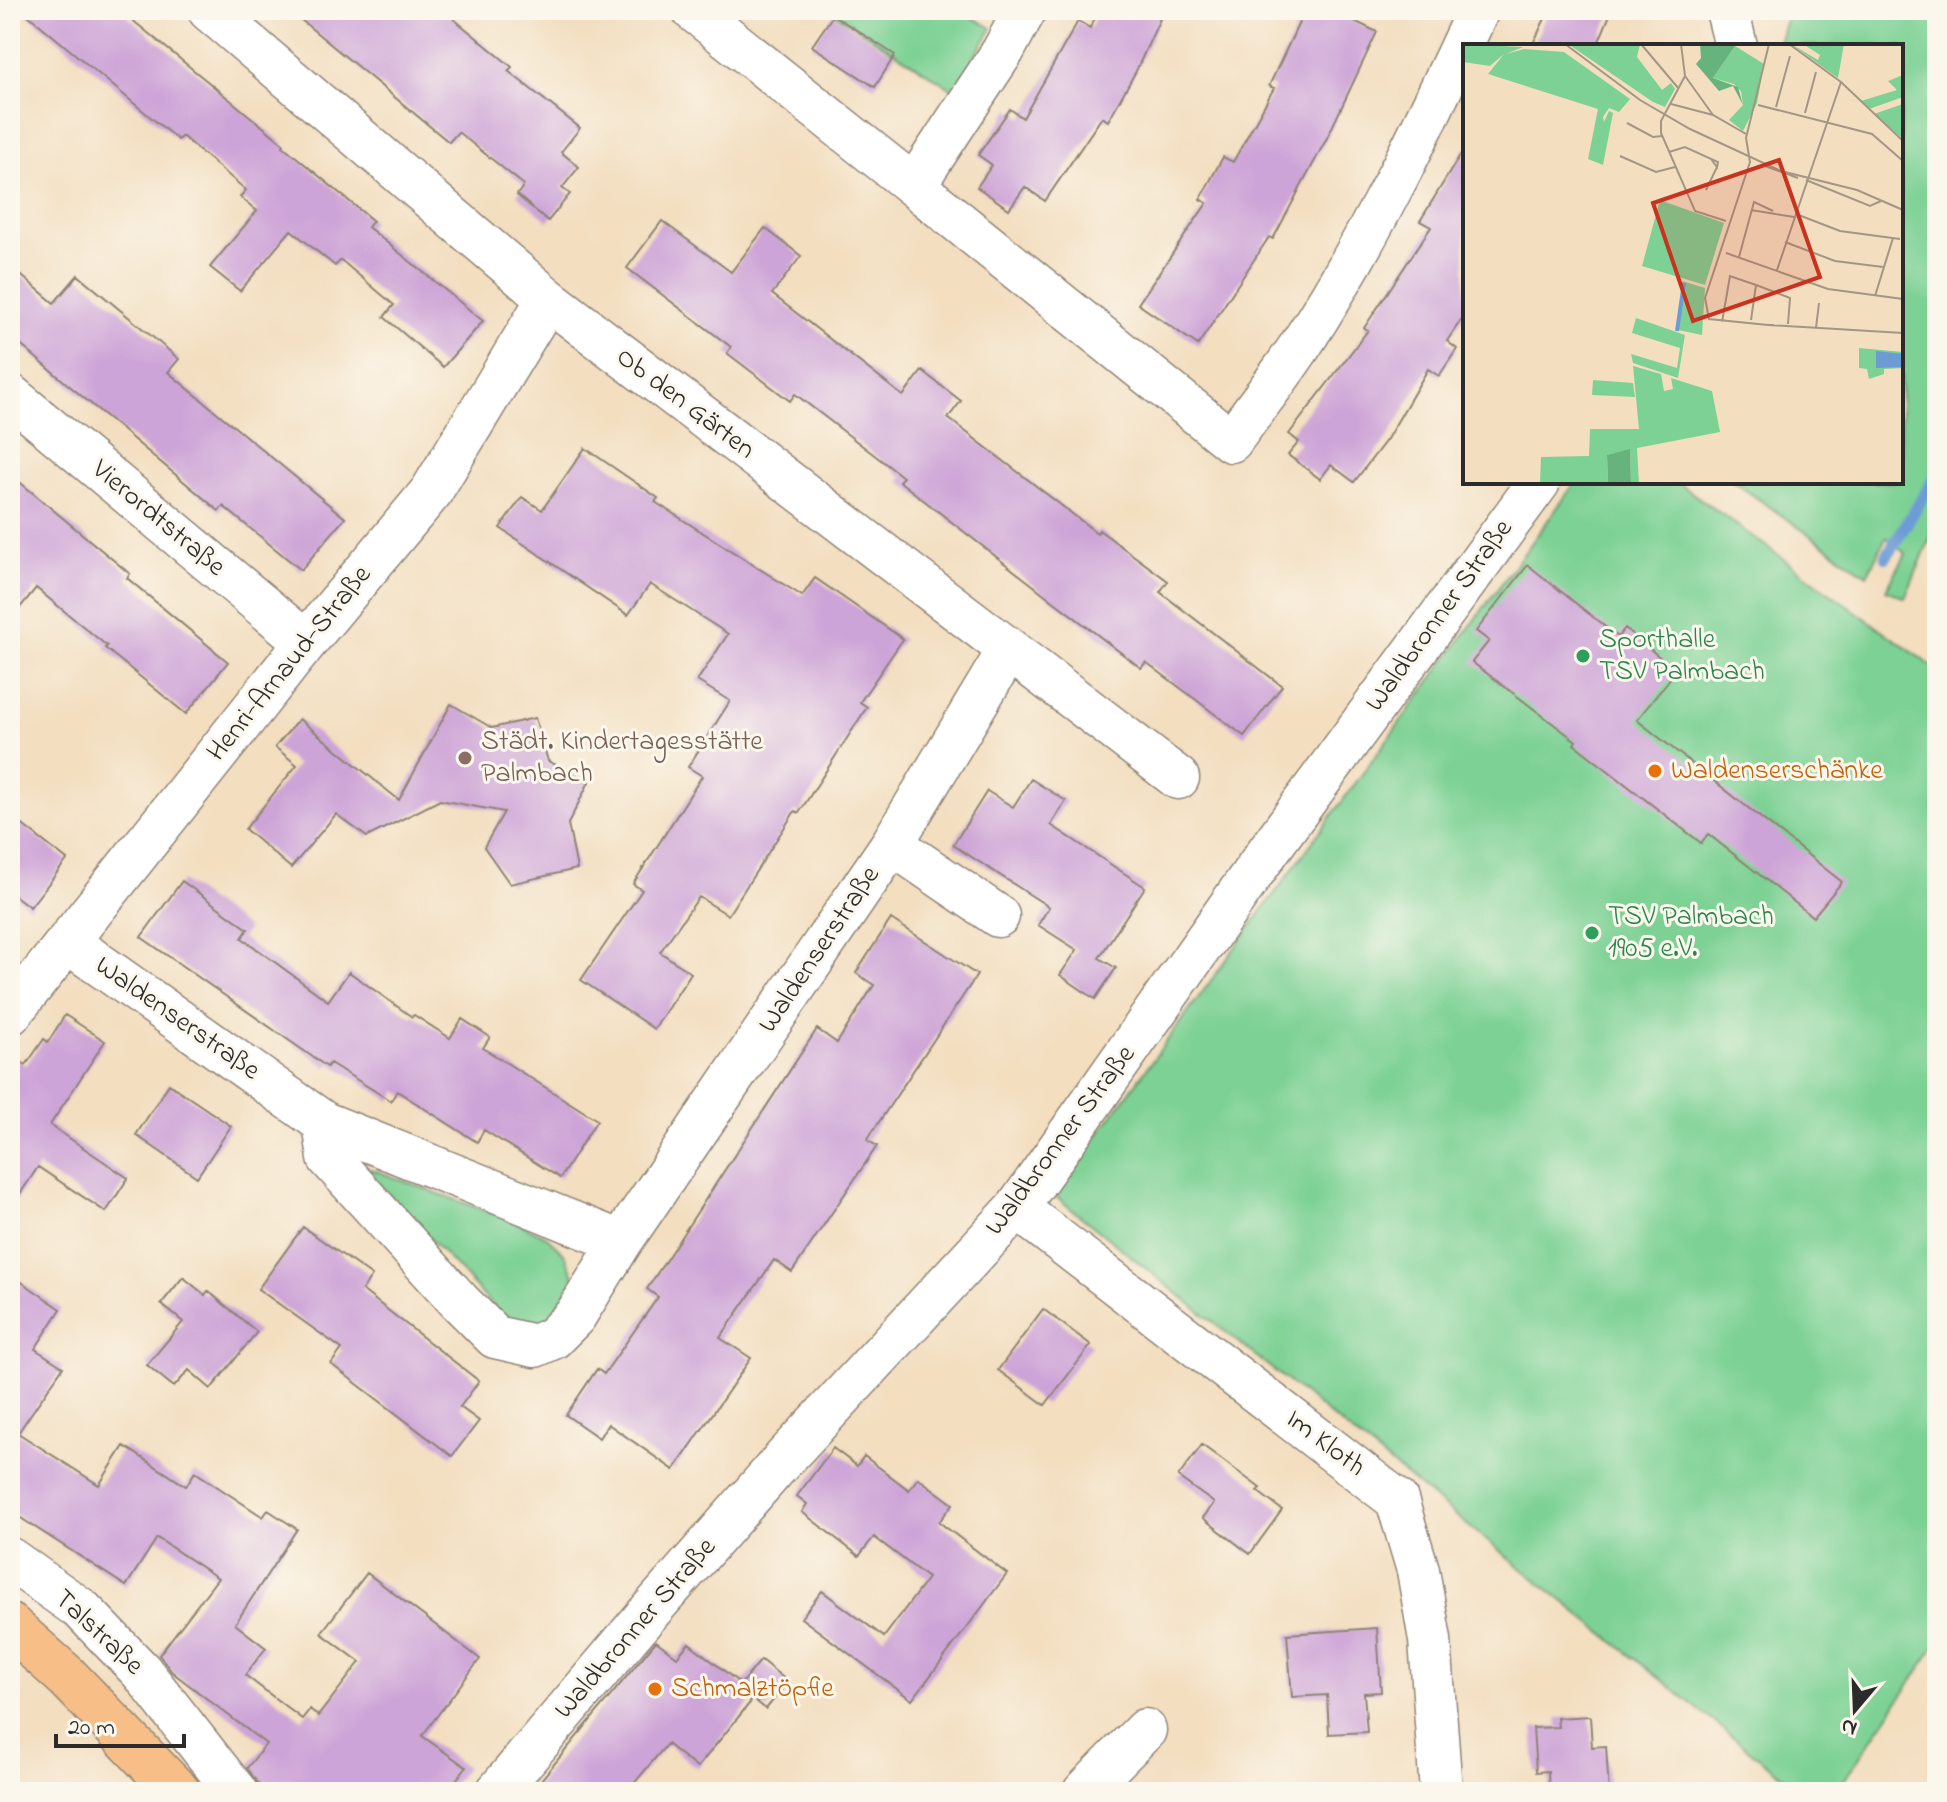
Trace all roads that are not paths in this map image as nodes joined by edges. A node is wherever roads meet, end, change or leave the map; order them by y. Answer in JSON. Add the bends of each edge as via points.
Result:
{"nodes":[{"id":1,"x":209,"y":10,"type":"edge"},
{"id":2,"x":693,"y":10,"type":"edge"},
{"id":3,"x":1025,"y":10,"type":"edge"},
{"id":4,"x":1478,"y":10,"type":"edge"},
{"id":5,"x":1727,"y":10,"type":"edge"},
{"id":6,"x":1736,"y":44,"type":"edge"},
{"id":7,"x":914,"y":186,"type":"junction"},
{"id":8,"x":548,"y":299,"type":"junction"},
{"id":9,"x":10,"y":395,"type":"edge"},
{"id":10,"x":1538,"y":484,"type":"edge"},
{"id":11,"x":306,"y":642,"type":"junction"},
{"id":12,"x":1008,"y":651,"type":"junction"},
{"id":13,"x":1178,"y":778,"type":"dead end"},
{"id":14,"x":892,"y":844,"type":"junction"},
{"id":15,"x":998,"y":916,"type":"dead end"},
{"id":16,"x":69,"y":943,"type":"junction"},
{"id":17,"x":17,"y":989,"type":"edge"},
{"id":18,"x":324,"y":1123,"type":"junction"},
{"id":19,"x":1017,"y":1208,"type":"junction"},
{"id":20,"x":621,"y":1242,"type":"junction"},
{"id":21,"x":10,"y":1559,"type":"edge"},
{"id":22,"x":10,"y":1626,"type":"edge"},
{"id":23,"x":1145,"y":1730,"type":"dead end"},
{"id":24,"x":178,"y":1792,"type":"edge"},
{"id":25,"x":236,"y":1792,"type":"edge"},
{"id":26,"x":497,"y":1792,"type":"edge"},
{"id":27,"x":1084,"y":1792,"type":"edge"},
{"id":28,"x":1441,"y":1792,"type":"edge"}],
"edges":[{"from":1,"to":8,"type":"street","name":"Ob den Gärten"},
{"from":2,"to":7,"type":"street"},
{"from":3,"to":7,"type":"street"},
{"from":4,"to":7,"type":"street","via":[[1426,121],[1342,277],[1301,345],[1231,441]]},
{"from":5,"to":6,"type":"street"},
{"from":8,"to":11,"type":"street","name":"Henri-Arnaud-Straße","via":[[431,492]]},
{"from":8,"to":12,"type":"street","name":"Ob den Gärten"},
{"from":9,"to":11,"type":"street","name":"Vierordtstraße"},
{"from":10,"to":19,"type":"street","name":"Waldbronner Straße","via":[[1269,850]]},
{"from":11,"to":16,"type":"street","name":"Henri-Arnaud-Straße"},
{"from":12,"to":13,"type":"street","name":"Ob den Gärten"},
{"from":12,"to":14,"type":"street","name":"Waldenserstraße"},
{"from":14,"to":15,"type":"street"},
{"from":14,"to":20,"type":"street","name":"Waldenserstraße"},
{"from":16,"to":17,"type":"street","name":"Henri-Arnaud-Straße"},
{"from":16,"to":18,"type":"street","name":"Waldenserstraße"},
{"from":18,"to":20,"type":"street","name":"Waldenserstraße"},
{"from":18,"to":20,"type":"street","name":"Waldenserstraße","via":[[329,1158],[495,1337],[535,1346],[553,1338],[575,1316]]},
{"from":19,"to":26,"type":"street","name":"Waldbronner Straße","via":[[780,1463]]},
{"from":19,"to":28,"type":"street","name":"Im Kloth","via":[[1397,1500],[1418,1570],[1430,1640]]},
{"from":21,"to":25,"type":"street","name":"Talstraße","via":[[82,1610],[141,1671]]},
{"from":22,"to":24,"type":"main road","name":"Talstraße"},
{"from":23,"to":27,"type":"street"}]}
